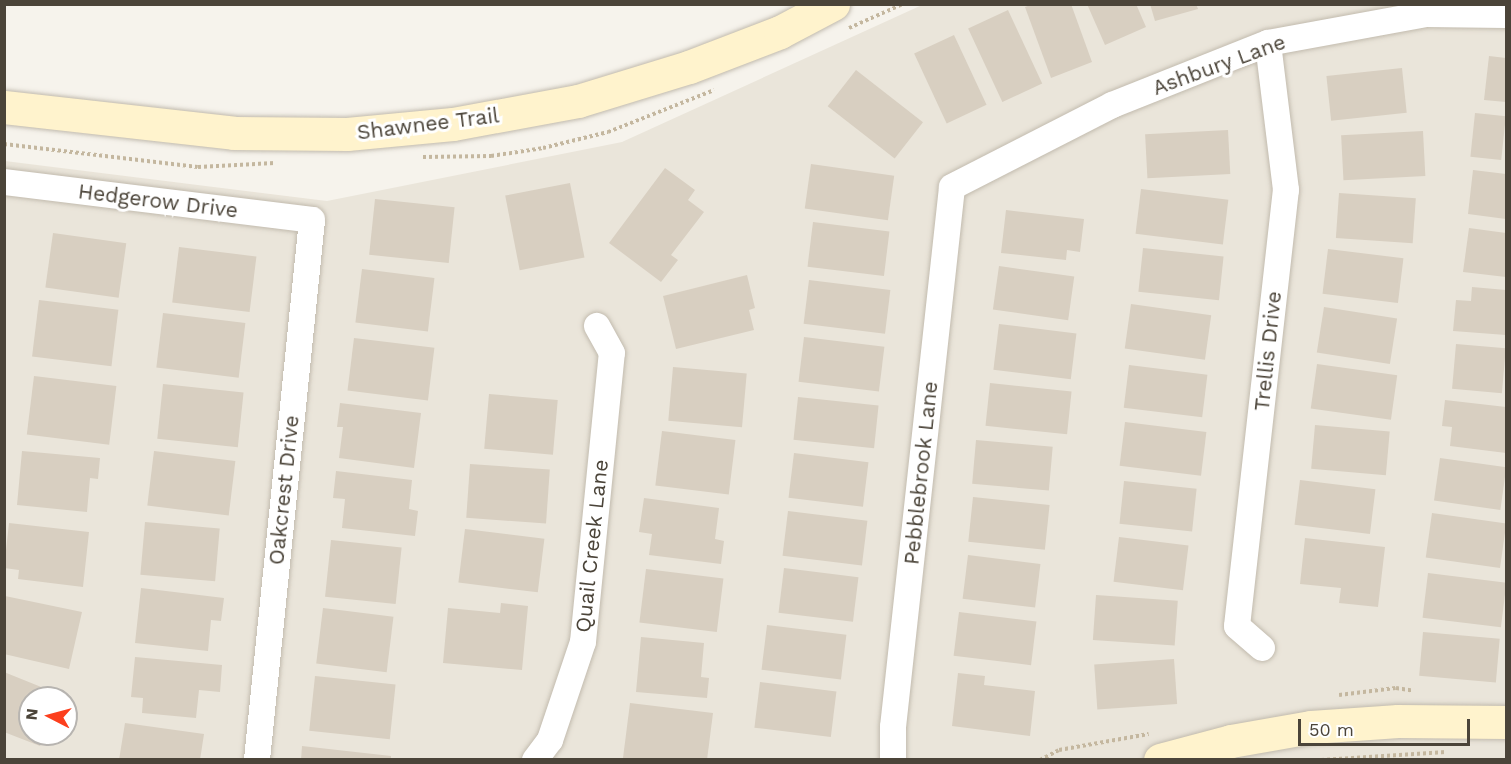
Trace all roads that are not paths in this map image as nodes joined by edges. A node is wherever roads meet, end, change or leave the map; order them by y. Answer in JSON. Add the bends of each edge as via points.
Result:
{"nodes":[{"id":1,"x":833,"y":4,"type":"edge"},
{"id":2,"x":1506,"y":15,"type":"edge"},
{"id":3,"x":1268,"y":43,"type":"junction"},
{"id":4,"x":4,"y":107,"type":"edge"},
{"id":5,"x":4,"y":182,"type":"edge"},
{"id":6,"x":952,"y":187,"type":"joint"},
{"id":7,"x":312,"y":220,"type":"joint"},
{"id":8,"x":597,"y":327,"type":"dead end"},
{"id":9,"x":1262,"y":648,"type":"dead end"},
{"id":10,"x":1506,"y":722,"type":"edge"},
{"id":11,"x":256,"y":759,"type":"edge"},
{"id":12,"x":535,"y":759,"type":"edge"},
{"id":13,"x":893,"y":759,"type":"edge"},
{"id":14,"x":1160,"y":759,"type":"edge"}],
"edges":[{"from":1,"to":4,"type":"street","name":"Shawnee Trail","via":[[780,32],[689,67],[578,101],[453,124],[347,134],[234,133]]},
{"from":2,"to":3,"type":"street","name":"Ashbury Lane","via":[[1426,14]]},
{"from":3,"to":6,"type":"street","name":"Ashbury Lane","via":[[1112,105]]},
{"from":3,"to":9,"type":"street","name":"Trellis Drive","via":[[1286,190],[1237,626]]},
{"from":5,"to":7,"type":"street","name":"Hedgerow Drive"},
{"from":6,"to":13,"type":"street","name":"Pebblebrook Lane","via":[[892,727]]},
{"from":7,"to":11,"type":"street","name":"Oakcrest Drive"},
{"from":8,"to":12,"type":"street","name":"Quail Creek Lane","via":[[612,353],[583,642],[550,740]]},
{"from":10,"to":14,"type":"street","via":[[1398,721],[1311,727]]}]}
